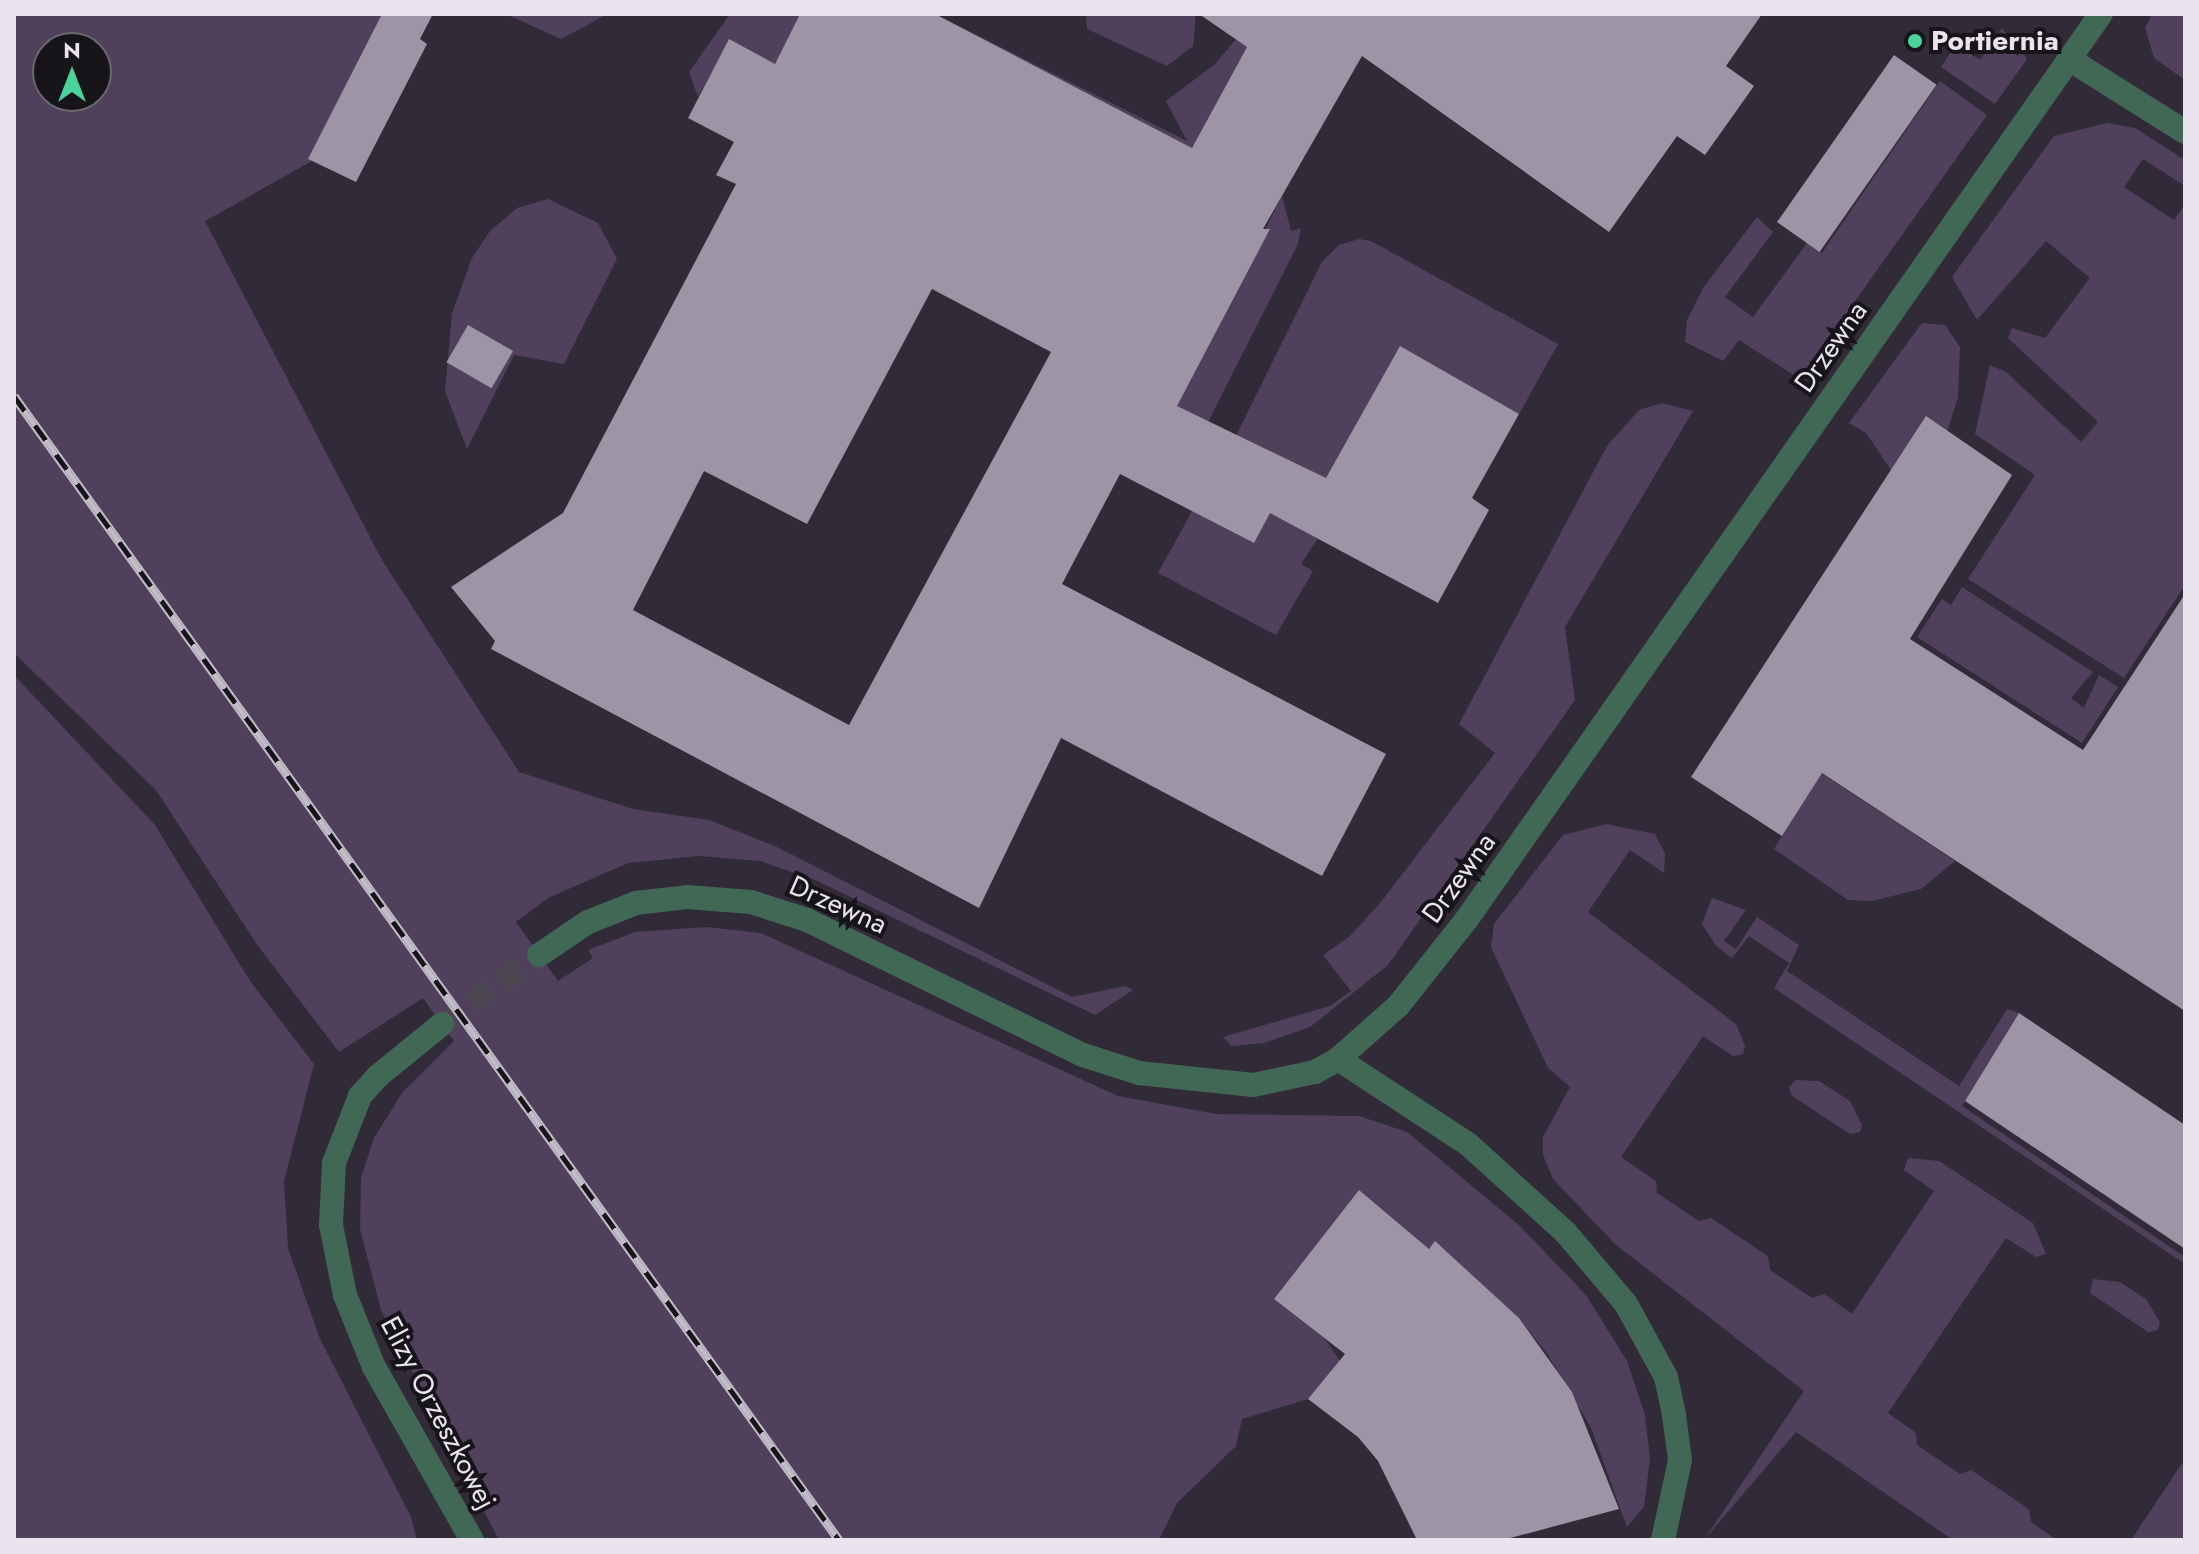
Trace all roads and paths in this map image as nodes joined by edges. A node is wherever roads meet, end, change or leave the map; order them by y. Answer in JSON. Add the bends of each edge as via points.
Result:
{"nodes":[{"id":1,"x":2101,"y":14,"type":"edge"},
{"id":2,"x":2069,"y":59,"type":"junction"},
{"id":3,"x":2185,"y":132,"type":"edge"},
{"id":4,"x":539,"y":955,"type":"tunnel mouth"},
{"id":5,"x":442,"y":1024,"type":"tunnel mouth"},
{"id":6,"x":1338,"y":1059,"type":"junction"},
{"id":7,"x":472,"y":1540,"type":"edge"},
{"id":8,"x":1663,"y":1540,"type":"edge"}],
"edges":[{"from":1,"to":2,"type":"street","name":"Drzewna"},
{"from":2,"to":3,"type":"street"},
{"from":2,"to":6,"type":"street","name":"Drzewna","via":[[1467,919],[1398,1006]]},
{"from":4,"to":6,"type":"street","name":"Drzewna","via":[[588,922],[636,903],[687,897],[751,902],[807,920],[1083,1055],[1139,1073],[1253,1085],[1315,1072]]},
{"from":5,"to":7,"type":"street","name":"Elizy Orzeszkowej","via":[[360,1096],[334,1163],[331,1225],[345,1295],[374,1367]]},
{"from":6,"to":8,"type":"street","via":[[1468,1144],[1566,1233],[1626,1304],[1666,1377],[1674,1415],[1680,1460]]}]}
